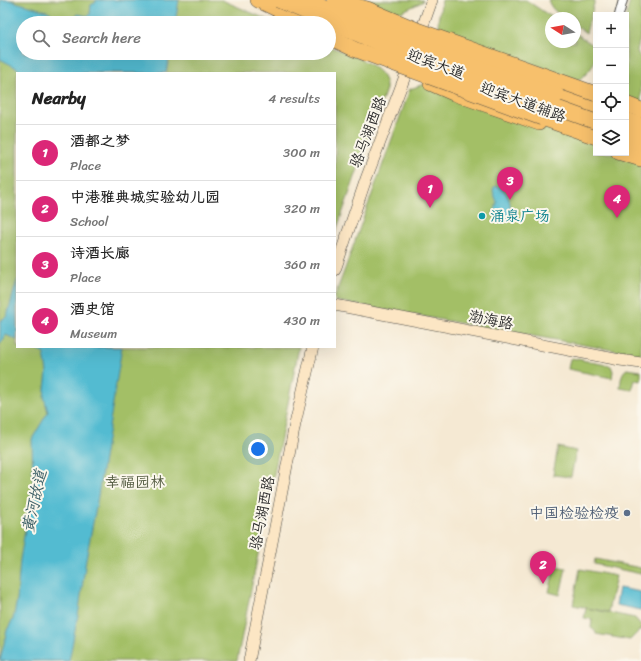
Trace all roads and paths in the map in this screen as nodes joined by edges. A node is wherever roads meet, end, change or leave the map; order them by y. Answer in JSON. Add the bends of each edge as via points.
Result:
{"nodes":[{"id":1,"x":248,"y":0,"type":"edge"},
{"id":2,"x":258,"y":0,"type":"edge"},
{"id":3,"x":278,"y":0,"type":"edge"},
{"id":4,"x":307,"y":0,"type":"edge"},
{"id":5,"x":334,"y":0,"type":"edge"},
{"id":6,"x":431,"y":0,"type":"edge"},
{"id":7,"x":623,"y":0,"type":"edge"},
{"id":8,"x":620,"y":12,"type":"edge"},
{"id":9,"x":282,"y":16,"type":"edge"},
{"id":10,"x":291,"y":16,"type":"edge"},
{"id":11,"x":316,"y":16,"type":"edge"},
{"id":12,"x":336,"y":25,"type":"edge"},
{"id":13,"x":400,"y":25,"type":"junction"},
{"id":14,"x":422,"y":30,"type":"junction"},
{"id":15,"x":336,"y":40,"type":"edge"},
{"id":16,"x":336,"y":43,"type":"edge"},
{"id":17,"x":406,"y":73,"type":"junction"},
{"id":18,"x":593,"y":86,"type":"edge"},
{"id":19,"x":593,"y":93,"type":"edge"},
{"id":20,"x":629,"y":99,"type":"edge"},
{"id":21,"x":641,"y":103,"type":"edge"},
{"id":22,"x":629,"y":105,"type":"edge"},
{"id":23,"x":593,"y":108,"type":"edge"},
{"id":24,"x":641,"y":110,"type":"edge"},
{"id":25,"x":593,"y":121,"type":"edge"},
{"id":26,"x":629,"y":121,"type":"edge"},
{"id":27,"x":641,"y":125,"type":"edge"},
{"id":28,"x":629,"y":134,"type":"edge"},
{"id":29,"x":593,"y":136,"type":"edge"},
{"id":30,"x":641,"y":139,"type":"edge"},
{"id":31,"x":593,"y":144,"type":"edge"},
{"id":32,"x":629,"y":149,"type":"edge"},
{"id":33,"x":641,"y":153,"type":"edge"},
{"id":34,"x":628,"y":156,"type":"edge"},
{"id":35,"x":641,"y":160,"type":"edge"},
{"id":36,"x":336,"y":267,"type":"edge"},
{"id":37,"x":336,"y":305,"type":"edge"},
{"id":38,"x":313,"y":348,"type":"edge"},
{"id":39,"x":641,"y":363,"type":"edge"},
{"id":40,"x":249,"y":661,"type":"edge"}],
"edges":[{"from":1,"to":9,"type":"main road"},
{"from":2,"to":10,"type":"highway"},
{"from":3,"to":11,"type":"highway","name":"迎宾大道","bridge":true},
{"from":4,"to":23,"type":"highway","name":"迎宾大道","bridge":true,"via":[[437,52]]},
{"from":5,"to":13,"type":"main road"},
{"from":5,"to":19,"type":"highway","bridge":true,"via":[[367,9],[417,30]]},
{"from":6,"to":13,"type":"street","via":[[419,20]]},
{"from":6,"to":14,"type":"street","name":"骆马湖西路"},
{"from":7,"to":8,"type":"street"},
{"from":12,"to":25,"type":"highway","name":"迎宾大道","bridge":true,"via":[[386,46]]},
{"from":13,"to":14,"type":"main road"},
{"from":14,"to":17,"type":"street","name":"骆马湖西路"},
{"from":14,"to":18,"type":"main road","via":[[449,36]]},
{"from":15,"to":29,"type":"highway","bridge":true},
{"from":16,"to":17,"type":"main road","name":"迎宾大道辅路"},
{"from":17,"to":31,"type":"main road","name":"迎宾大道辅路","via":[[453,94]]},
{"from":17,"to":36,"type":"street","name":"骆马湖西路"},
{"from":20,"to":21,"type":"main road"},
{"from":22,"to":24,"type":"highway"},
{"from":26,"to":27,"type":"highway"},
{"from":28,"to":30,"type":"highway"},
{"from":32,"to":33,"type":"highway"},
{"from":34,"to":35,"type":"main road"},
{"from":37,"to":39,"type":"street","name":"渤海路"},
{"from":38,"to":40,"type":"street","name":"骆马湖西路","via":[[294,424]]}]}
